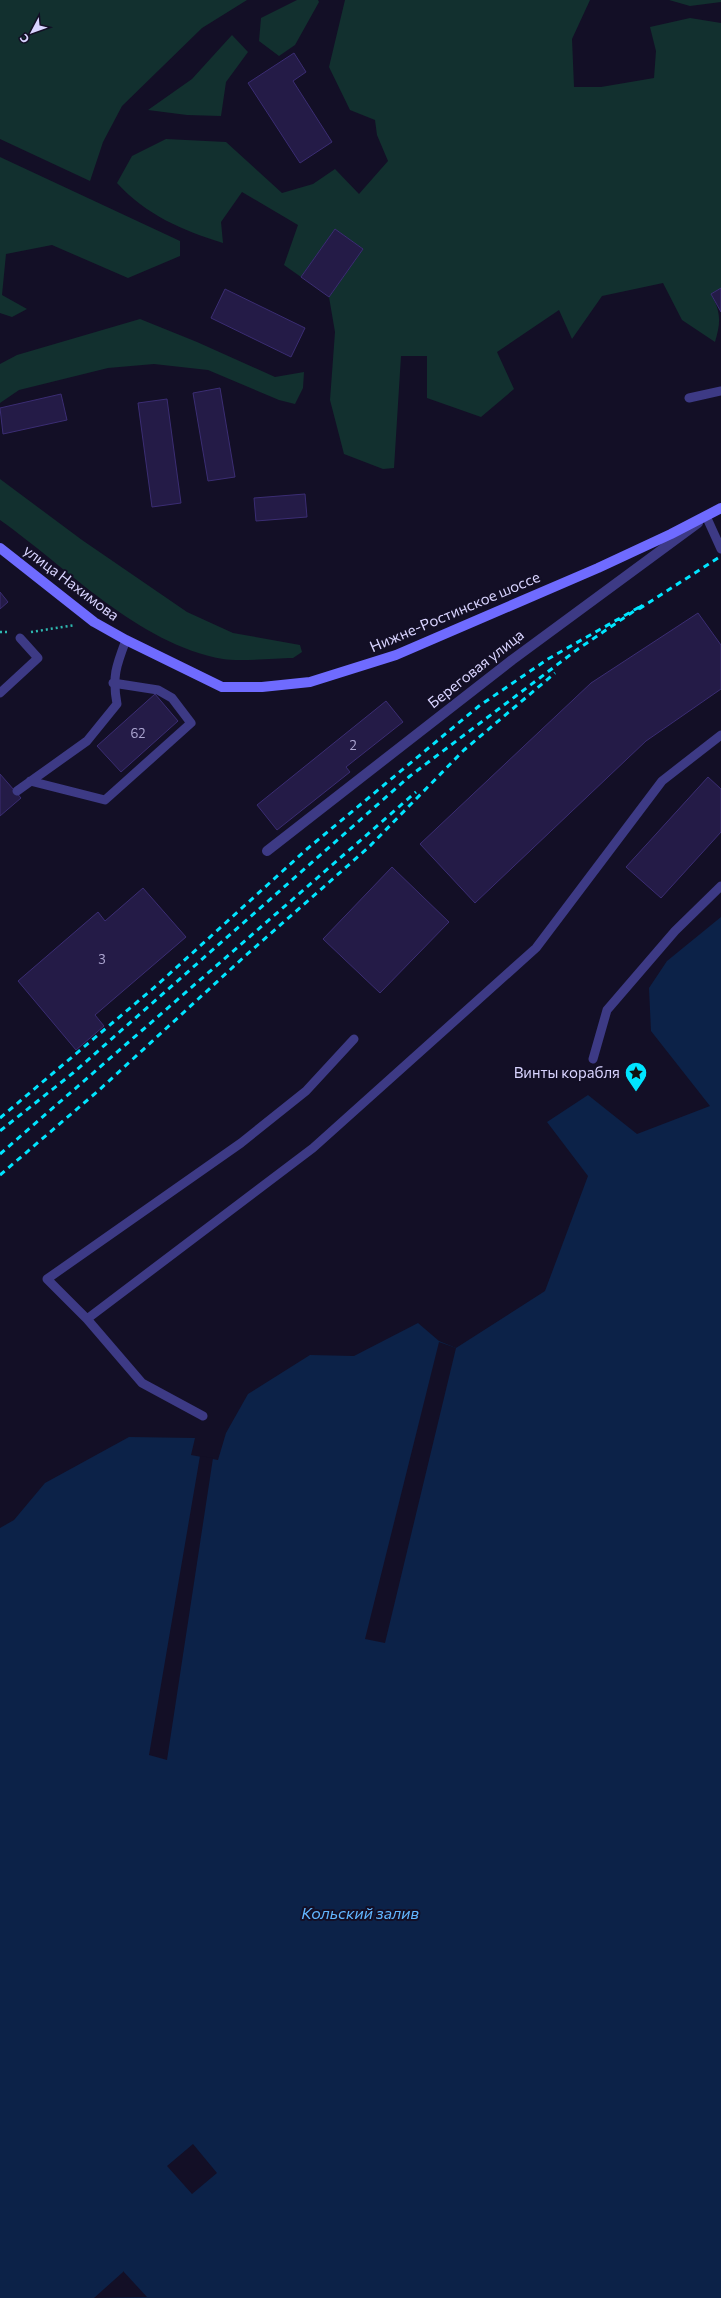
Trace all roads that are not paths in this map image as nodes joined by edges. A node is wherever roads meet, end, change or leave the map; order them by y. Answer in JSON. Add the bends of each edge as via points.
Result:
{"nodes":[{"id":1,"x":721,"y":391,"type":"edge"},
{"id":2,"x":689,"y":398,"type":"dead end"},
{"id":3,"x":721,"y":508,"type":"edge"},
{"id":4,"x":706,"y":516,"type":"junction"},
{"id":5,"x":0,"y":548,"type":"edge"},
{"id":6,"x":721,"y":549,"type":"edge"},
{"id":7,"x":20,"y":638,"type":"dead end"},
{"id":8,"x":126,"y":640,"type":"junction"},
{"id":9,"x":190,"y":672,"type":"joint"},
{"id":10,"x":113,"y":683,"type":"junction"},
{"id":11,"x":0,"y":693,"type":"edge"},
{"id":12,"x":721,"y":735,"type":"edge"},
{"id":13,"x":30,"y":781,"type":"junction"},
{"id":14,"x":17,"y":791,"type":"dead end"},
{"id":15,"x":267,"y":851,"type":"dead end"},
{"id":16,"x":721,"y":886,"type":"edge"},
{"id":17,"x":354,"y":1039,"type":"dead end"},
{"id":18,"x":593,"y":1059,"type":"dead end"},
{"id":19,"x":87,"y":1319,"type":"junction"},
{"id":20,"x":203,"y":1416,"type":"dead end"}],
"edges":[{"from":1,"to":2,"type":"lane"},
{"from":3,"to":4,"type":"street","name":"Нижне-Ростинское шоссе"},
{"from":4,"to":6,"type":"lane"},
{"from":4,"to":9,"type":"street","name":"Нижне-Ростинское шоссе","via":[[598,568],[396,655],[310,682],[262,688],[222,687]]},
{"from":4,"to":15,"type":"street","name":"Береговая улица","via":[[512,660]]},
{"from":5,"to":8,"type":"street","name":"улица Нахимова","via":[[94,622]]},
{"from":7,"to":11,"type":"lane","via":[[38,658]]},
{"from":8,"to":9,"type":"street","name":"улица Нахимова"},
{"from":8,"to":10,"type":"lane","via":[[115,669]]},
{"from":10,"to":13,"type":"lane","via":[[117,704],[87,741]]},
{"from":10,"to":13,"type":"lane","via":[[158,690],[172,698],[191,723],[105,800]]},
{"from":12,"to":19,"type":"lane","via":[[662,781],[536,948],[313,1148]]},
{"from":13,"to":14,"type":"lane"},
{"from":16,"to":18,"type":"lane","via":[[675,931],[608,1010]]},
{"from":17,"to":19,"type":"lane","via":[[306,1091],[241,1143],[47,1278]]},
{"from":19,"to":20,"type":"lane","via":[[142,1383]]}]}
